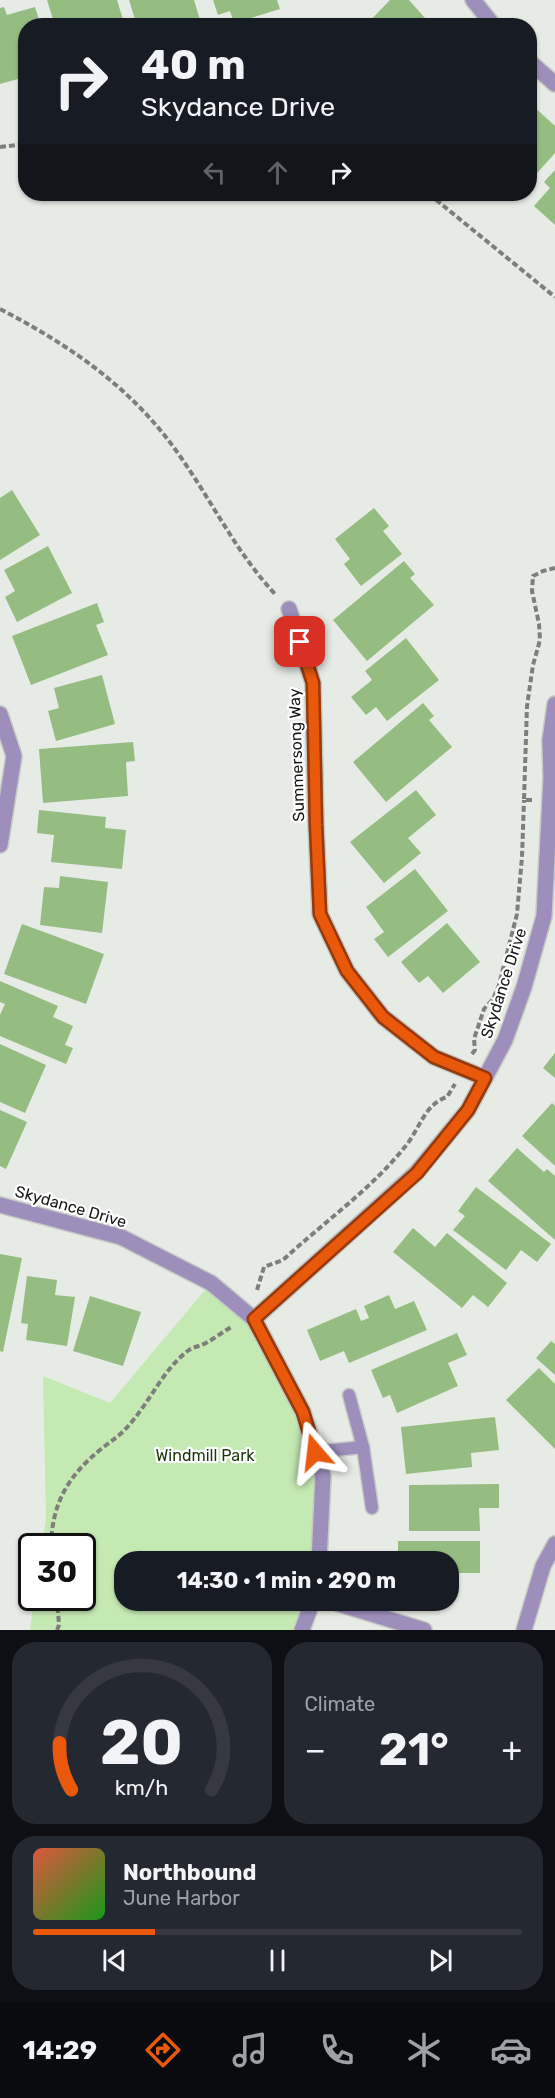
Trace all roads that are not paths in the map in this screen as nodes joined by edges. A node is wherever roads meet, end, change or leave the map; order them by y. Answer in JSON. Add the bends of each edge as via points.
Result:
{"nodes":[{"id":1,"x":473,"y":0,"type":"edge"},
{"id":2,"x":488,"y":18,"type":"edge"},
{"id":3,"x":537,"y":68,"type":"edge"},
{"id":4,"x":555,"y":84,"type":"edge"},
{"id":5,"x":289,"y":609,"type":"road end"},
{"id":6,"x":555,"y":704,"type":"edge"},
{"id":7,"x":0,"y":714,"type":"edge"},
{"id":8,"x":553,"y":778,"type":"edge"},
{"id":9,"x":0,"y":845,"type":"edge"},
{"id":10,"x":485,"y":1078,"type":"junction"},
{"id":11,"x":0,"y":1205,"type":"edge"},
{"id":12,"x":248,"y":1314,"type":"junction"},
{"id":13,"x":349,"y":1395,"type":"dead end"},
{"id":14,"x":363,"y":1447,"type":"junction"},
{"id":15,"x":315,"y":1452,"type":"junction"},
{"id":16,"x":372,"y":1508,"type":"dead end"},
{"id":17,"x":555,"y":1544,"type":"edge"},
{"id":18,"x":320,"y":1551,"type":"edge"},
{"id":19,"x":309,"y":1611,"type":"edge"},
{"id":20,"x":362,"y":1611,"type":"edge"},
{"id":21,"x":302,"y":1630,"type":"edge"},
{"id":22,"x":424,"y":1630,"type":"edge"},
{"id":23,"x":524,"y":1630,"type":"edge"}],
"edges":[{"from":1,"to":2,"type":"street"},
{"from":3,"to":4,"type":"street"},
{"from":5,"to":10,"type":"street","name":"Summersong Way","via":[[313,683],[320,914],[347,971],[383,1017],[434,1057]]},
{"from":6,"to":8,"type":"street","name":"Skydance Drive","via":[[550,740]]},
{"from":7,"to":9,"type":"street","via":[[14,756]]},
{"from":8,"to":10,"type":"street","name":"Skydance Drive","via":[[544,916],[508,1032]]},
{"from":10,"to":12,"type":"street","name":"Skydance Drive","via":[[468,1110],[417,1173]]},
{"from":11,"to":12,"type":"street","name":"Skydance Drive","via":[[118,1236],[211,1283]]},
{"from":12,"to":15,"type":"street","name":"Skydance Drive","via":[[303,1412]]},
{"from":13,"to":14,"type":"lane"},
{"from":14,"to":15,"type":"lane"},
{"from":14,"to":16,"type":"lane"},
{"from":15,"to":18,"type":"street","name":"Skydance Drive","via":[[323,1476]]},
{"from":17,"to":23,"type":"street","via":[[543,1566]]},
{"from":19,"to":21,"type":"street"},
{"from":20,"to":22,"type":"street"}]}
